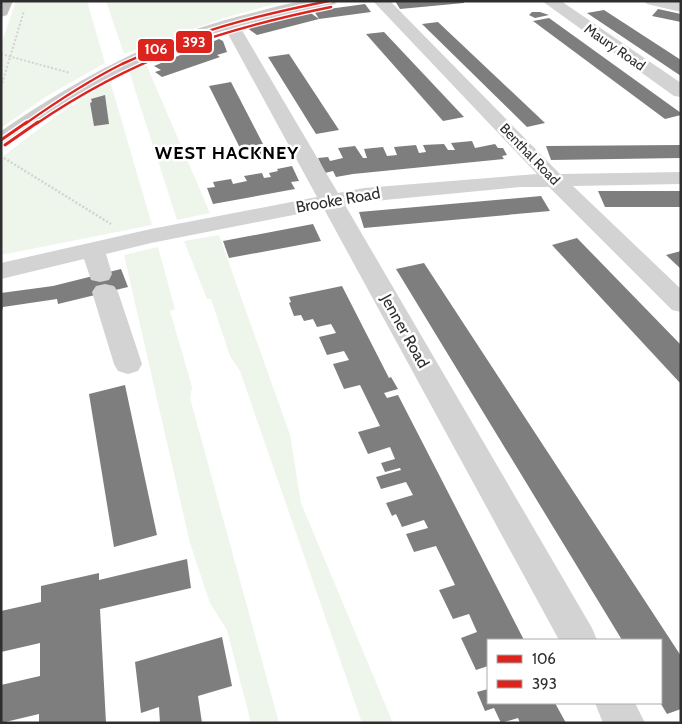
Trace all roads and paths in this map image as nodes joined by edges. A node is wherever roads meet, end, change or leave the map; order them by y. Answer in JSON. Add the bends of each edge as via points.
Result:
{"nodes":[{"id":1,"x":5,"y":1,"type":"edge"},
{"id":2,"x":330,"y":1,"type":"edge"},
{"id":3,"x":381,"y":1,"type":"edge"},
{"id":4,"x":550,"y":1,"type":"edge"},
{"id":5,"x":652,"y":1,"type":"edge"},
{"id":6,"x":681,"y":7,"type":"edge"},
{"id":7,"x":24,"y":10,"type":"dead end"},
{"id":8,"x":1,"y":12,"type":"edge"},
{"id":9,"x":228,"y":24,"type":"junction"},
{"id":10,"x":1,"y":54,"type":"edge"},
{"id":11,"x":10,"y":56,"type":"junction"},
{"id":12,"x":73,"y":74,"type":"dead end"},
{"id":13,"x":1,"y":87,"type":"edge"},
{"id":14,"x":681,"y":92,"type":"edge"},
{"id":15,"x":1,"y":140,"type":"edge"},
{"id":16,"x":1,"y":157,"type":"edge"},
{"id":17,"x":681,"y":178,"type":"edge"},
{"id":18,"x":554,"y":180,"type":"junction"},
{"id":19,"x":332,"y":200,"type":"junction"},
{"id":20,"x":119,"y":229,"type":"dead end"},
{"id":21,"x":93,"y":249,"type":"junction"},
{"id":22,"x":1,"y":271,"type":"edge"},
{"id":23,"x":681,"y":304,"type":"edge"},
{"id":24,"x":128,"y":364,"type":"dead end"},
{"id":25,"x":578,"y":639,"type":"edge"},
{"id":26,"x":615,"y":704,"type":"edge"},
{"id":27,"x":625,"y":723,"type":"edge"}],
"edges":[{"from":1,"to":8,"type":"highway"},
{"from":2,"to":9,"type":"street"},
{"from":3,"to":18,"type":"street","name":"Benthal Road"},
{"from":4,"to":14,"type":"street","name":"Maury Road"},
{"from":5,"to":6,"type":"street"},
{"from":7,"to":11,"type":"path"},
{"from":9,"to":15,"type":"street","via":[[103,75]]},
{"from":9,"to":19,"type":"street","name":"Jenner Road"},
{"from":10,"to":11,"type":"path"},
{"from":11,"to":12,"type":"path"},
{"from":11,"to":13,"type":"path"},
{"from":16,"to":20,"type":"path"},
{"from":17,"to":18,"type":"street","name":"Brooke Road"},
{"from":18,"to":19,"type":"street","name":"Brooke Road","via":[[393,191]]},
{"from":18,"to":23,"type":"street","name":"Benthal Road"},
{"from":19,"to":21,"type":"street","name":"Brooke Road"},
{"from":19,"to":25,"type":"street","name":"Jenner Road"},
{"from":21,"to":22,"type":"street","name":"Brooke Road"},
{"from":21,"to":24,"type":"street"},
{"from":26,"to":27,"type":"street"}]}
